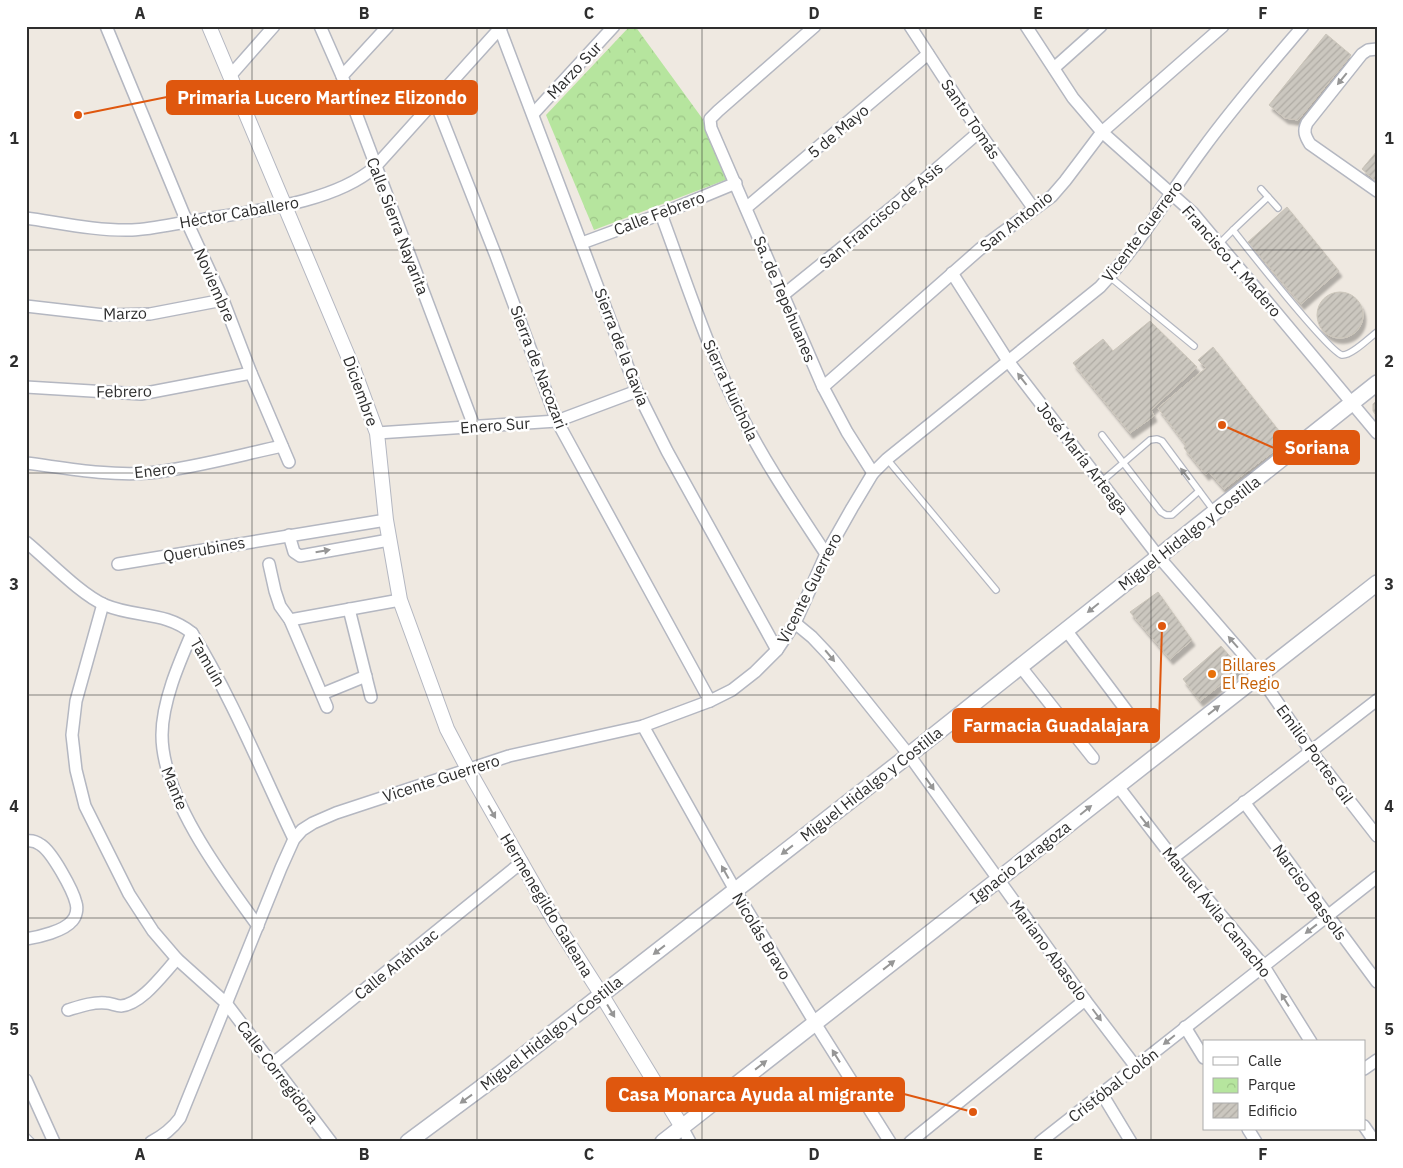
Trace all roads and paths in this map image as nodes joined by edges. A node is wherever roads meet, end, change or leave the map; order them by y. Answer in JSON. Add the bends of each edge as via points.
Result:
{"nodes":[{"id":1,"x":106,"y":26,"type":"edge"},
{"id":2,"x":209,"y":26,"type":"edge"},
{"id":3,"x":274,"y":26,"type":"edge"},
{"id":4,"x":320,"y":26,"type":"edge"},
{"id":5,"x":388,"y":26,"type":"edge"},
{"id":6,"x":614,"y":26,"type":"edge"},
{"id":7,"x":815,"y":26,"type":"edge"},
{"id":8,"x":910,"y":26,"type":"edge"},
{"id":9,"x":1026,"y":26,"type":"edge"},
{"id":10,"x":1101,"y":26,"type":"edge"},
{"id":11,"x":1223,"y":26,"type":"edge"},
{"id":12,"x":1303,"y":26,"type":"edge"},
{"id":13,"x":501,"y":27,"type":"edge"},
{"id":14,"x":1377,"y":49,"type":"edge"},
{"id":15,"x":928,"y":54,"type":"junction"},
{"id":16,"x":1054,"y":68,"type":"junction"},
{"id":17,"x":230,"y":76,"type":"junction"},
{"id":18,"x":342,"y":76,"type":"junction"},
{"id":19,"x":435,"y":101,"type":"junction"},
{"id":20,"x":533,"y":114,"type":"junction"},
{"id":21,"x":978,"y":132,"type":"junction"},
{"id":22,"x":1102,"y":132,"type":"junction"},
{"id":23,"x":375,"y":167,"type":"junction"},
{"id":24,"x":736,"y":183,"type":"junction"},
{"id":25,"x":1260,"y":189,"type":"dead end"},
{"id":26,"x":1377,"y":191,"type":"edge"},
{"id":27,"x":1171,"y":193,"type":"junction"},
{"id":28,"x":1268,"y":196,"type":"junction"},
{"id":29,"x":284,"y":206,"type":"junction"},
{"id":30,"x":746,"y":208,"type":"junction"},
{"id":31,"x":1278,"y":208,"type":"dead end"},
{"id":32,"x":1034,"y":209,"type":"junction"},
{"id":33,"x":661,"y":214,"type":"junction"},
{"id":34,"x":26,"y":218,"type":"edge"},
{"id":35,"x":187,"y":222,"type":"junction"},
{"id":36,"x":1233,"y":230,"type":"junction"},
{"id":37,"x":582,"y":243,"type":"junction"},
{"id":38,"x":1219,"y":244,"type":"junction"},
{"id":39,"x":952,"y":273,"type":"junction"},
{"id":40,"x":1110,"y":277,"type":"junction"},
{"id":41,"x":782,"y":296,"type":"junction"},
{"id":42,"x":223,"y":300,"type":"junction"},
{"id":43,"x":26,"y":306,"type":"edge"},
{"id":44,"x":1377,"y":332,"type":"edge"},
{"id":45,"x":1194,"y":346,"type":"dead end"},
{"id":46,"x":1008,"y":361,"type":"junction"},
{"id":47,"x":251,"y":373,"type":"junction"},
{"id":48,"x":1377,"y":383,"type":"edge"},
{"id":49,"x":26,"y":387,"type":"edge"},
{"id":50,"x":823,"y":387,"type":"junction"},
{"id":51,"x":637,"y":391,"type":"junction"},
{"id":52,"x":1352,"y":403,"type":"junction"},
{"id":53,"x":557,"y":421,"type":"junction"},
{"id":54,"x":474,"y":426,"type":"junction"},
{"id":55,"x":377,"y":433,"type":"junction"},
{"id":56,"x":1377,"y":433,"type":"edge"},
{"id":57,"x":1102,"y":435,"type":"dead end"},
{"id":58,"x":282,"y":446,"type":"junction"},
{"id":59,"x":887,"y":459,"type":"junction"},
{"id":60,"x":289,"y":462,"type":"dead end"},
{"id":61,"x":26,"y":463,"type":"edge"},
{"id":62,"x":1124,"y":463,"type":"junction"},
{"id":63,"x":873,"y":473,"type":"junction"},
{"id":64,"x":1101,"y":482,"type":"junction"},
{"id":65,"x":1199,"y":491,"type":"junction"},
{"id":66,"x":1215,"y":512,"type":"junction"},
{"id":67,"x":386,"y":520,"type":"junction"},
{"id":68,"x":289,"y":534,"type":"junction"},
{"id":69,"x":389,"y":540,"type":"junction"},
{"id":70,"x":26,"y":542,"type":"edge"},
{"id":71,"x":826,"y":554,"type":"junction"},
{"id":72,"x":1158,"y":556,"type":"junction"},
{"id":73,"x":118,"y":564,"type":"dead end"},
{"id":74,"x":269,"y":564,"type":"dead end"},
{"id":75,"x":1377,"y":583,"type":"edge"},
{"id":76,"x":996,"y":590,"type":"dead end"},
{"id":77,"x":400,"y":600,"type":"junction"},
{"id":78,"x":103,"y":604,"type":"junction"},
{"id":79,"x":349,"y":609,"type":"junction"},
{"id":80,"x":290,"y":620,"type":"junction"},
{"id":81,"x":794,"y":623,"type":"junction"},
{"id":82,"x":1066,"y":630,"type":"junction"},
{"id":83,"x":192,"y":634,"type":"junction"},
{"id":84,"x":777,"y":650,"type":"junction"},
{"id":85,"x":1020,"y":666,"type":"junction"},
{"id":86,"x":1259,"y":675,"type":"junction"},
{"id":87,"x":366,"y":676,"type":"junction"},
{"id":88,"x":322,"y":694,"type":"junction"},
{"id":89,"x":372,"y":697,"type":"dead end"},
{"id":90,"x":1377,"y":700,"type":"edge"},
{"id":91,"x":710,"y":701,"type":"junction"},
{"id":92,"x":327,"y":707,"type":"dead end"},
{"id":93,"x":643,"y":726,"type":"junction"},
{"id":94,"x":1138,"y":726,"type":"dead end"},
{"id":95,"x":1310,"y":750,"type":"junction"},
{"id":96,"x":909,"y":755,"type":"junction"},
{"id":97,"x":1093,"y":758,"type":"dead end"},
{"id":98,"x":468,"y":769,"type":"junction"},
{"id":99,"x":1117,"y":786,"type":"junction"},
{"id":100,"x":1244,"y":802,"type":"junction"},
{"id":101,"x":1377,"y":836,"type":"edge"},
{"id":102,"x":294,"y":838,"type":"junction"},
{"id":103,"x":26,"y":841,"type":"edge"},
{"id":104,"x":1173,"y":858,"type":"junction"},
{"id":105,"x":522,"y":862,"type":"junction"},
{"id":106,"x":1377,"y":877,"type":"edge"},
{"id":107,"x":998,"y":880,"type":"junction"},
{"id":108,"x":735,"y":890,"type":"junction"},
{"id":109,"x":1327,"y":916,"type":"junction"},
{"id":110,"x":258,"y":926,"type":"junction"},
{"id":111,"x":26,"y":939,"type":"edge"},
{"id":112,"x":177,"y":959,"type":"junction"},
{"id":113,"x":1263,"y":965,"type":"junction"},
{"id":114,"x":1377,"y":982,"type":"edge"},
{"id":115,"x":601,"y":994,"type":"junction"},
{"id":116,"x":1085,"y":1000,"type":"junction"},
{"id":117,"x":226,"y":1003,"type":"junction"},
{"id":118,"x":68,"y":1010,"type":"dead end"},
{"id":119,"x":815,"y":1023,"type":"junction"},
{"id":120,"x":1185,"y":1027,"type":"junction"},
{"id":121,"x":1310,"y":1040,"type":"edge"},
{"id":122,"x":1203,"y":1056,"type":"edge"},
{"id":123,"x":1377,"y":1060,"type":"edge"},
{"id":124,"x":271,"y":1065,"type":"junction"},
{"id":125,"x":1136,"y":1066,"type":"junction"},
{"id":126,"x":1366,"y":1068,"type":"edge"},
{"id":127,"x":26,"y":1080,"type":"edge"},
{"id":128,"x":1102,"y":1094,"type":"junction"},
{"id":129,"x":682,"y":1127,"type":"junction"},
{"id":130,"x":1366,"y":1129,"type":"edge"},
{"id":131,"x":1249,"y":1130,"type":"edge"},
{"id":132,"x":26,"y":1136,"type":"edge"},
{"id":133,"x":32,"y":1142,"type":"edge"},
{"id":134,"x":54,"y":1142,"type":"edge"},
{"id":135,"x":151,"y":1142,"type":"edge"},
{"id":136,"x":331,"y":1142,"type":"edge"},
{"id":137,"x":408,"y":1142,"type":"edge"},
{"id":138,"x":663,"y":1142,"type":"edge"},
{"id":139,"x":690,"y":1142,"type":"edge"},
{"id":140,"x":890,"y":1142,"type":"edge"},
{"id":141,"x":910,"y":1142,"type":"edge"},
{"id":142,"x":1040,"y":1142,"type":"edge"},
{"id":143,"x":1131,"y":1142,"type":"edge"},
{"id":144,"x":1256,"y":1142,"type":"edge"},
{"id":145,"x":1375,"y":1142,"type":"edge"}],
"edges":[{"from":1,"to":35,"type":"street","name":"Noviembre"},
{"from":2,"to":17,"type":"street","name":"Diciembre"},
{"from":3,"to":17,"type":"street"},
{"from":4,"to":18,"type":"street","name":"Calle Sierra Nayarita"},
{"from":5,"to":18,"type":"street"},
{"from":6,"to":20,"type":"street","name":"Marzo Sur"},
{"from":7,"to":24,"type":"street","name":"Sa. de Tepehuanes","via":[[710,119]]},
{"from":8,"to":15,"type":"street","name":"Santo Tomás"},
{"from":9,"to":16,"type":"street","name":"Francisco I. Madero"},
{"from":10,"to":16,"type":"street"},
{"from":11,"to":22,"type":"street","name":"San Antonio"},
{"from":12,"to":27,"type":"street","name":"Vicente Guerrero","via":[[1241,98]]},
{"from":13,"to":19,"type":"street","name":"Héctor Caballero"},
{"from":13,"to":20,"type":"street","name":"Sierra de la Gavia"},
{"from":14,"to":26,"type":"street","one_way":true,"via":[[1362,54],[1304,129],[1310,144]]},
{"from":15,"to":21,"type":"street","name":"Santo Tomás"},
{"from":15,"to":30,"type":"street","name":"5 de Mayo"},
{"from":16,"to":22,"type":"street","name":"Francisco I. Madero","via":[[1073,98]]},
{"from":17,"to":29,"type":"street","name":"Diciembre"},
{"from":18,"to":23,"type":"street","name":"Calle Sierra Nayarita"},
{"from":19,"to":23,"type":"street","name":"Héctor Caballero"},
{"from":19,"to":53,"type":"street","name":"Sierra de Nacozari"},
{"from":20,"to":37,"type":"street","name":"Sierra de la Gavia"},
{"from":21,"to":32,"type":"street","name":"Santo Tomás"},
{"from":21,"to":41,"type":"street","name":"San Francisco de Asis","via":[[896,204]]},
{"from":22,"to":27,"type":"street","name":"Francisco I. Madero"},
{"from":22,"to":32,"type":"street","name":"San Antonio","via":[[1052,196]]},
{"from":23,"to":29,"type":"street","name":"Héctor Caballero","via":[[350,184]]},
{"from":23,"to":54,"type":"street","name":"Calle Sierra Nayarita"},
{"from":24,"to":30,"type":"street","name":"Sa. de Tepehuanes"},
{"from":24,"to":33,"type":"street","name":"Calle Febrero"},
{"from":25,"to":28,"type":"lane"},
{"from":27,"to":38,"type":"street","name":"Francisco I. Madero","via":[[1193,212]]},
{"from":27,"to":40,"type":"street","name":"Vicente Guerrero"},
{"from":28,"to":31,"type":"lane"},
{"from":28,"to":36,"type":"lane"},
{"from":29,"to":35,"type":"street","name":"Héctor Caballero"},
{"from":29,"to":55,"type":"street","name":"Diciembre"},
{"from":30,"to":41,"type":"street","name":"Sa. de Tepehuanes"},
{"from":32,"to":39,"type":"street","name":"San Antonio"},
{"from":33,"to":37,"type":"street","name":"Calle Febrero"},
{"from":33,"to":71,"type":"street","name":"Sierra Huichola","via":[[714,356],[740,412],[760,451]]},
{"from":34,"to":35,"type":"street","name":"Héctor Caballero","via":[[106,230],[134,230]]},
{"from":35,"to":42,"type":"street","name":"Noviembre"},
{"from":36,"to":38,"type":"lane"},
{"from":36,"to":44,"type":"lane","via":[[1320,336],[1338,353],[1350,353]]},
{"from":37,"to":51,"type":"street","name":"Sierra de la Gavia"},
{"from":38,"to":52,"type":"street","name":"Francisco I. Madero"},
{"from":39,"to":46,"type":"street","name":"José María Arteaga"},
{"from":39,"to":50,"type":"street","name":"San Antonio"},
{"from":40,"to":45,"type":"lane"},
{"from":40,"to":46,"type":"street","name":"Vicente Guerrero"},
{"from":41,"to":50,"type":"street","name":"Sa. de Tepehuanes"},
{"from":42,"to":43,"type":"street","name":"Marzo","via":[[150,314],[104,315]]},
{"from":42,"to":47,"type":"street","name":"Noviembre"},
{"from":46,"to":59,"type":"street","name":"Vicente Guerrero"},
{"from":64,"to":46,"type":"street","name":"José María Arteaga","one_way":true},
{"from":47,"to":49,"type":"street","name":"Febrero","via":[[141,394]]},
{"from":47,"to":58,"type":"street","name":"Noviembre"},
{"from":48,"to":52,"type":"main road","name":"Miguel Hidalgo y Costilla"},
{"from":50,"to":63,"type":"street","name":"Sa. de Tepehuanes"},
{"from":51,"to":53,"type":"street","name":"Enero Sur"},
{"from":51,"to":84,"type":"street","name":"Sierra de la Gavia"},
{"from":52,"to":56,"type":"street","name":"Francisco I. Madero"},
{"from":52,"to":66,"type":"main road","name":"Miguel Hidalgo y Costilla"},
{"from":53,"to":54,"type":"street","name":"Enero Sur"},
{"from":53,"to":91,"type":"street","name":"Sierra de Nacozari"},
{"from":54,"to":55,"type":"street","name":"Enero Sur"},
{"from":55,"to":67,"type":"street","name":"Diciembre"},
{"from":57,"to":62,"type":"lane"},
{"from":58,"to":60,"type":"street","name":"Noviembre"},
{"from":58,"to":61,"type":"street","name":"Enero","via":[[147,473]]},
{"from":59,"to":63,"type":"street","name":"Vicente Guerrero"},
{"from":59,"to":76,"type":"lane"},
{"from":62,"to":64,"type":"lane"},
{"from":62,"to":65,"type":"lane","via":[[1166,515],[1172,515]]},
{"from":65,"to":62,"type":"lane","one_way":true,"via":[[1162,441],[1157,439],[1150,440]]},
{"from":63,"to":71,"type":"street","name":"Vicente Guerrero"},
{"from":64,"to":72,"type":"street","name":"José María Arteaga"},
{"from":65,"to":66,"type":"lane"},
{"from":66,"to":72,"type":"main road","name":"Miguel Hidalgo y Costilla"},
{"from":67,"to":68,"type":"street","name":"Querubines"},
{"from":67,"to":69,"type":"street","name":"Diciembre"},
{"from":68,"to":69,"type":"street","one_way":true,"via":[[294,552],[300,556]]},
{"from":68,"to":73,"type":"street","name":"Querubines"},
{"from":69,"to":77,"type":"street","name":"Diciembre"},
{"from":70,"to":78,"type":"street","name":"Tamuín","via":[[84,592]]},
{"from":71,"to":81,"type":"street","name":"Vicente Guerrero"},
{"from":72,"to":82,"type":"main road","name":"Miguel Hidalgo y Costilla","one_way":true},
{"from":86,"to":72,"type":"street","name":"Emilio Portes Gil","one_way":true},
{"from":74,"to":80,"type":"street","via":[[274,591]]},
{"from":75,"to":86,"type":"main road","name":"Ignacio Zaragoza"},
{"from":77,"to":79,"type":"street"},
{"from":77,"to":98,"type":"street","name":"Diciembre","via":[[447,729]]},
{"from":78,"to":83,"type":"street","name":"Tamuín","via":[[170,619]]},
{"from":78,"to":112,"type":"street","name":"Calle Corregidora","via":[[76,701],[72,735],[76,770],[86,806],[129,894],[153,931]]},
{"from":79,"to":80,"type":"street"},
{"from":79,"to":87,"type":"street"},
{"from":80,"to":88,"type":"street"},
{"from":81,"to":84,"type":"street","name":"Vicente Guerrero"},
{"from":81,"to":96,"type":"street","name":"Mariano Abasolo","one_way":true,"via":[[829,655]]},
{"from":82,"to":85,"type":"main road","name":"Miguel Hidalgo y Costilla"},
{"from":82,"to":94,"type":"street"},
{"from":83,"to":102,"type":"street","name":"Tamuín","via":[[232,705]]},
{"from":83,"to":110,"type":"street","name":"Mante","via":[[165,712],[162,734],[164,759],[172,786],[200,841],[220,875]]},
{"from":84,"to":91,"type":"street","name":"Vicente Guerrero","via":[[732,690]]},
{"from":85,"to":96,"type":"main road","name":"Miguel Hidalgo y Costilla"},
{"from":85,"to":97,"type":"street"},
{"from":86,"to":95,"type":"street","name":"Emilio Portes Gil"},
{"from":99,"to":86,"type":"main road","name":"Ignacio Zaragoza","one_way":true},
{"from":87,"to":88,"type":"street"},
{"from":87,"to":89,"type":"street"},
{"from":88,"to":92,"type":"street"},
{"from":90,"to":95,"type":"street"},
{"from":91,"to":93,"type":"street","name":"Vicente Guerrero"},
{"from":93,"to":98,"type":"street","name":"Vicente Guerrero","via":[[509,756]]},
{"from":108,"to":93,"type":"street","name":"Nicolás Bravo","one_way":true},
{"from":95,"to":100,"type":"street"},
{"from":95,"to":101,"type":"street","name":"Emilio Portes Gil"},
{"from":96,"to":107,"type":"street","name":"Mariano Abasolo","one_way":true},
{"from":96,"to":108,"type":"main road","name":"Miguel Hidalgo y Costilla","one_way":true},
{"from":98,"to":102,"type":"street","name":"Vicente Guerrero","via":[[336,813],[313,823]]},
{"from":98,"to":105,"type":"street","name":"Hermenegildo Galeana","one_way":true},
{"from":99,"to":104,"type":"street","name":"Manuel Ávila Camacho","one_way":true},
{"from":107,"to":99,"type":"main road","name":"Ignacio Zaragoza","one_way":true},
{"from":100,"to":104,"type":"street"},
{"from":100,"to":109,"type":"street","name":"Narciso Bassols"},
{"from":102,"to":110,"type":"street","name":"Vicente Guerrero"},
{"from":103,"to":111,"type":"street","via":[[40,844],[48,851],[64,876],[77,912],[66,926]]},
{"from":104,"to":113,"type":"street","name":"Manuel Ávila Camacho"},
{"from":105,"to":115,"type":"street","name":"Hermenegildo Galeana"},
{"from":105,"to":124,"type":"street","name":"Calle Anáhuac"},
{"from":106,"to":109,"type":"street","name":"Cristóbal Colón"},
{"from":107,"to":116,"type":"street","name":"Mariano Abasolo"},
{"from":119,"to":107,"type":"main road","name":"Ignacio Zaragoza","one_way":true},
{"from":108,"to":115,"type":"main road","name":"Miguel Hidalgo y Costilla","one_way":true},
{"from":108,"to":119,"type":"street","name":"Nicolás Bravo"},
{"from":109,"to":113,"type":"street","name":"Cristóbal Colón","one_way":true},
{"from":109,"to":114,"type":"street","name":"Narciso Bassols"},
{"from":110,"to":117,"type":"street","name":"Vicente Guerrero"},
{"from":112,"to":117,"type":"street","name":"Calle Corregidora"},
{"from":112,"to":118,"type":"street","via":[[135,1002],[120,1006],[88,1004]]},
{"from":113,"to":120,"type":"street","name":"Cristóbal Colón"},
{"from":121,"to":113,"type":"street","name":"Manuel Ávila Camacho","one_way":true},
{"from":115,"to":129,"type":"street","name":"Hermenegildo Galeana","one_way":true},
{"from":115,"to":137,"type":"main road","name":"Miguel Hidalgo y Costilla","one_way":true},
{"from":116,"to":125,"type":"street","name":"Mariano Abasolo","one_way":true},
{"from":116,"to":141,"type":"street"},
{"from":117,"to":124,"type":"street","name":"Calle Corregidora"},
{"from":117,"to":135,"type":"street","name":"Vicente Guerrero","via":[[180,1118],[174,1127]]},
{"from":129,"to":119,"type":"main road","name":"Ignacio Zaragoza","one_way":true},
{"from":140,"to":119,"type":"street","name":"Nicolás Bravo","one_way":true},
{"from":120,"to":122,"type":"street"},
{"from":120,"to":125,"type":"street","name":"Cristóbal Colón","one_way":true},
{"from":123,"to":126,"type":"street"},
{"from":124,"to":136,"type":"street","name":"Calle Corregidora"},
{"from":125,"to":128,"type":"street","name":"Cristóbal Colón"},
{"from":127,"to":134,"type":"street"},
{"from":128,"to":142,"type":"street","name":"Cristóbal Colón"},
{"from":128,"to":143,"type":"street"},
{"from":129,"to":138,"type":"main road","name":"Ignacio Zaragoza"},
{"from":129,"to":139,"type":"street","name":"Hermenegildo Galeana"},
{"from":130,"to":145,"type":"street"},
{"from":131,"to":144,"type":"street"},
{"from":132,"to":133,"type":"lane"}]}
